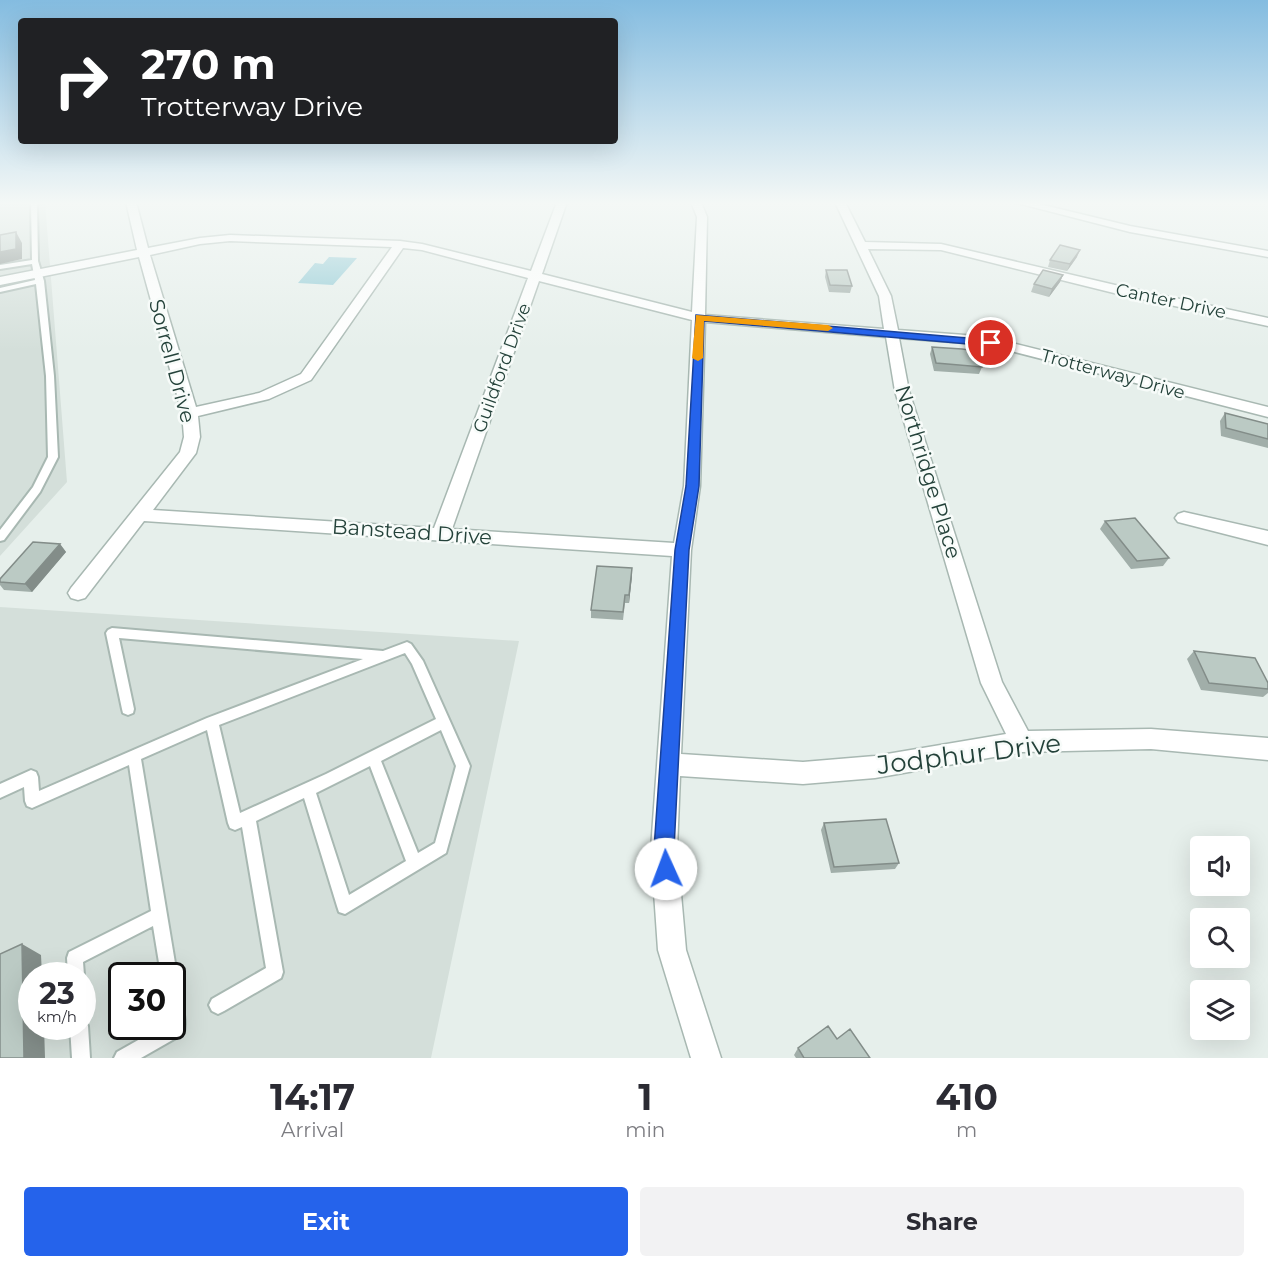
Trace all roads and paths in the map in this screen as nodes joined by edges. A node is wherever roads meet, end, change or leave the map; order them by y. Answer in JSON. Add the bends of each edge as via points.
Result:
{"nodes":[{"id":1,"x":37,"y":251,"type":"edge"},
{"id":2,"x":146,"y":251,"type":"edge"},
{"id":3,"x":395,"y":251,"type":"edge"},
{"id":4,"x":439,"y":251,"type":"edge"},
{"id":5,"x":545,"y":251,"type":"edge"},
{"id":6,"x":701,"y":251,"type":"edge"},
{"id":7,"x":865,"y":251,"type":"edge"},
{"id":8,"x":963,"y":251,"type":"edge"},
{"id":9,"x":142,"y":252,"type":"junction"},
{"id":10,"x":0,"y":267,"type":"edge"},
{"id":11,"x":38,"y":272,"type":"junction"},
{"id":12,"x":536,"y":276,"type":"junction"},
{"id":13,"x":0,"y":281,"type":"edge"},
{"id":14,"x":0,"y":290,"type":"edge"},
{"id":15,"x":699,"y":318,"type":"junction"},
{"id":16,"x":1268,"y":322,"type":"edge"},
{"id":17,"x":891,"y":333,"type":"junction"},
{"id":18,"x":1268,"y":412,"type":"edge"},
{"id":19,"x":190,"y":413,"type":"junction"},
{"id":20,"x":141,"y":515,"type":"junction"},
{"id":21,"x":1184,"y":518,"type":"dead end"},
{"id":22,"x":441,"y":533,"type":"junction"},
{"id":23,"x":0,"y":537,"type":"edge"},
{"id":24,"x":1268,"y":538,"type":"edge"},
{"id":25,"x":682,"y":550,"type":"junction"},
{"id":26,"x":78,"y":593,"type":"dead end"},
{"id":27,"x":382,"y":656,"type":"junction"},
{"id":28,"x":128,"y":709,"type":"dead end"},
{"id":29,"x":212,"y":722,"type":"junction"},
{"id":30,"x":444,"y":722,"type":"junction"},
{"id":31,"x":1022,"y":742,"type":"junction"},
{"id":32,"x":1268,"y":749,"type":"edge"},
{"id":33,"x":134,"y":756,"type":"junction"},
{"id":34,"x":374,"y":758,"type":"junction"},
{"id":35,"x":670,"y":764,"type":"junction"},
{"id":36,"x":308,"y":789,"type":"junction"},
{"id":37,"x":0,"y":791,"type":"edge"},
{"id":38,"x":248,"y":817,"type":"junction"},
{"id":39,"x":415,"y":864,"type":"junction"},
{"id":40,"x":159,"y":915,"type":"junction"},
{"id":41,"x":75,"y":962,"type":"edge"},
{"id":42,"x":166,"y":962,"type":"edge"},
{"id":43,"x":218,"y":1005,"type":"dead end"},
{"id":44,"x":80,"y":1040,"type":"edge"},
{"id":45,"x":155,"y":1040,"type":"edge"},
{"id":46,"x":81,"y":1058,"type":"edge"},
{"id":47,"x":123,"y":1058,"type":"edge"},
{"id":48,"x":706,"y":1058,"type":"edge"}],
"edges":[{"from":1,"to":11,"type":"lane"},
{"from":2,"to":9,"type":"street","name":"Trotterway Drive"},
{"from":3,"to":19,"type":"street","via":[[306,377],[263,398]]},
{"from":4,"to":12,"type":"street","name":"Trotterway Drive"},
{"from":5,"to":12,"type":"street","name":"Guildford Drive"},
{"from":6,"to":15,"type":"street"},
{"from":7,"to":17,"type":"street","name":"Northridge Place","via":[[885,296]]},
{"from":8,"to":16,"type":"street","name":"Canter Drive"},
{"from":9,"to":11,"type":"street","name":"Trotterway Drive"},
{"from":9,"to":19,"type":"street","name":"Sorrell Drive"},
{"from":10,"to":11,"type":"lane"},
{"from":11,"to":13,"type":"street","name":"Trotterway Drive"},
{"from":11,"to":14,"type":"lane"},
{"from":11,"to":23,"type":"lane","via":[[50,376],[53,457],[29,500]]},
{"from":12,"to":15,"type":"street","name":"Trotterway Drive"},
{"from":12,"to":22,"type":"street","name":"Guildford Drive"},
{"from":15,"to":17,"type":"street","name":"Trotterway Drive"},
{"from":15,"to":25,"type":"street","via":[[692,486]]},
{"from":17,"to":18,"type":"street","name":"Trotterway Drive","via":[[1004,345]]},
{"from":17,"to":31,"type":"street","name":"Northridge Place","via":[[902,391],[992,682]]},
{"from":19,"to":20,"type":"street","name":"Sorrell Drive","via":[[192,437],[188,453]]},
{"from":20,"to":22,"type":"street","name":"Banstead Drive"},
{"from":20,"to":26,"type":"street","name":"Sorrell Drive"},
{"from":21,"to":24,"type":"street"},
{"from":22,"to":25,"type":"street","name":"Banstead Drive"},
{"from":25,"to":35,"type":"street"},
{"from":27,"to":28,"type":"lane","via":[[112,633]]},
{"from":27,"to":29,"type":"lane"},
{"from":27,"to":30,"type":"lane","via":[[407,647]]},
{"from":29,"to":33,"type":"lane"},
{"from":29,"to":38,"type":"lane","via":[[235,823]]},
{"from":30,"to":34,"type":"lane"},
{"from":30,"to":39,"type":"lane","via":[[463,766],[441,848]]},
{"from":31,"to":32,"type":"street","name":"Jodphur Drive","via":[[1151,739]]},
{"from":31,"to":35,"type":"street","name":"Jodphur Drive","via":[[875,767],[803,773]]},
{"from":33,"to":37,"type":"lane","via":[[32,801],[31,777]]},
{"from":33,"to":40,"type":"lane"},
{"from":34,"to":36,"type":"lane"},
{"from":34,"to":39,"type":"lane"},
{"from":35,"to":48,"type":"street","via":[[664,849],[672,950]]},
{"from":36,"to":38,"type":"lane"},
{"from":36,"to":39,"type":"lane","via":[[345,906]]},
{"from":38,"to":43,"type":"lane","via":[[275,972]]},
{"from":40,"to":41,"type":"lane","via":[[75,958]]},
{"from":40,"to":42,"type":"lane"},
{"from":44,"to":46,"type":"lane"},
{"from":45,"to":47,"type":"lane"}]}
